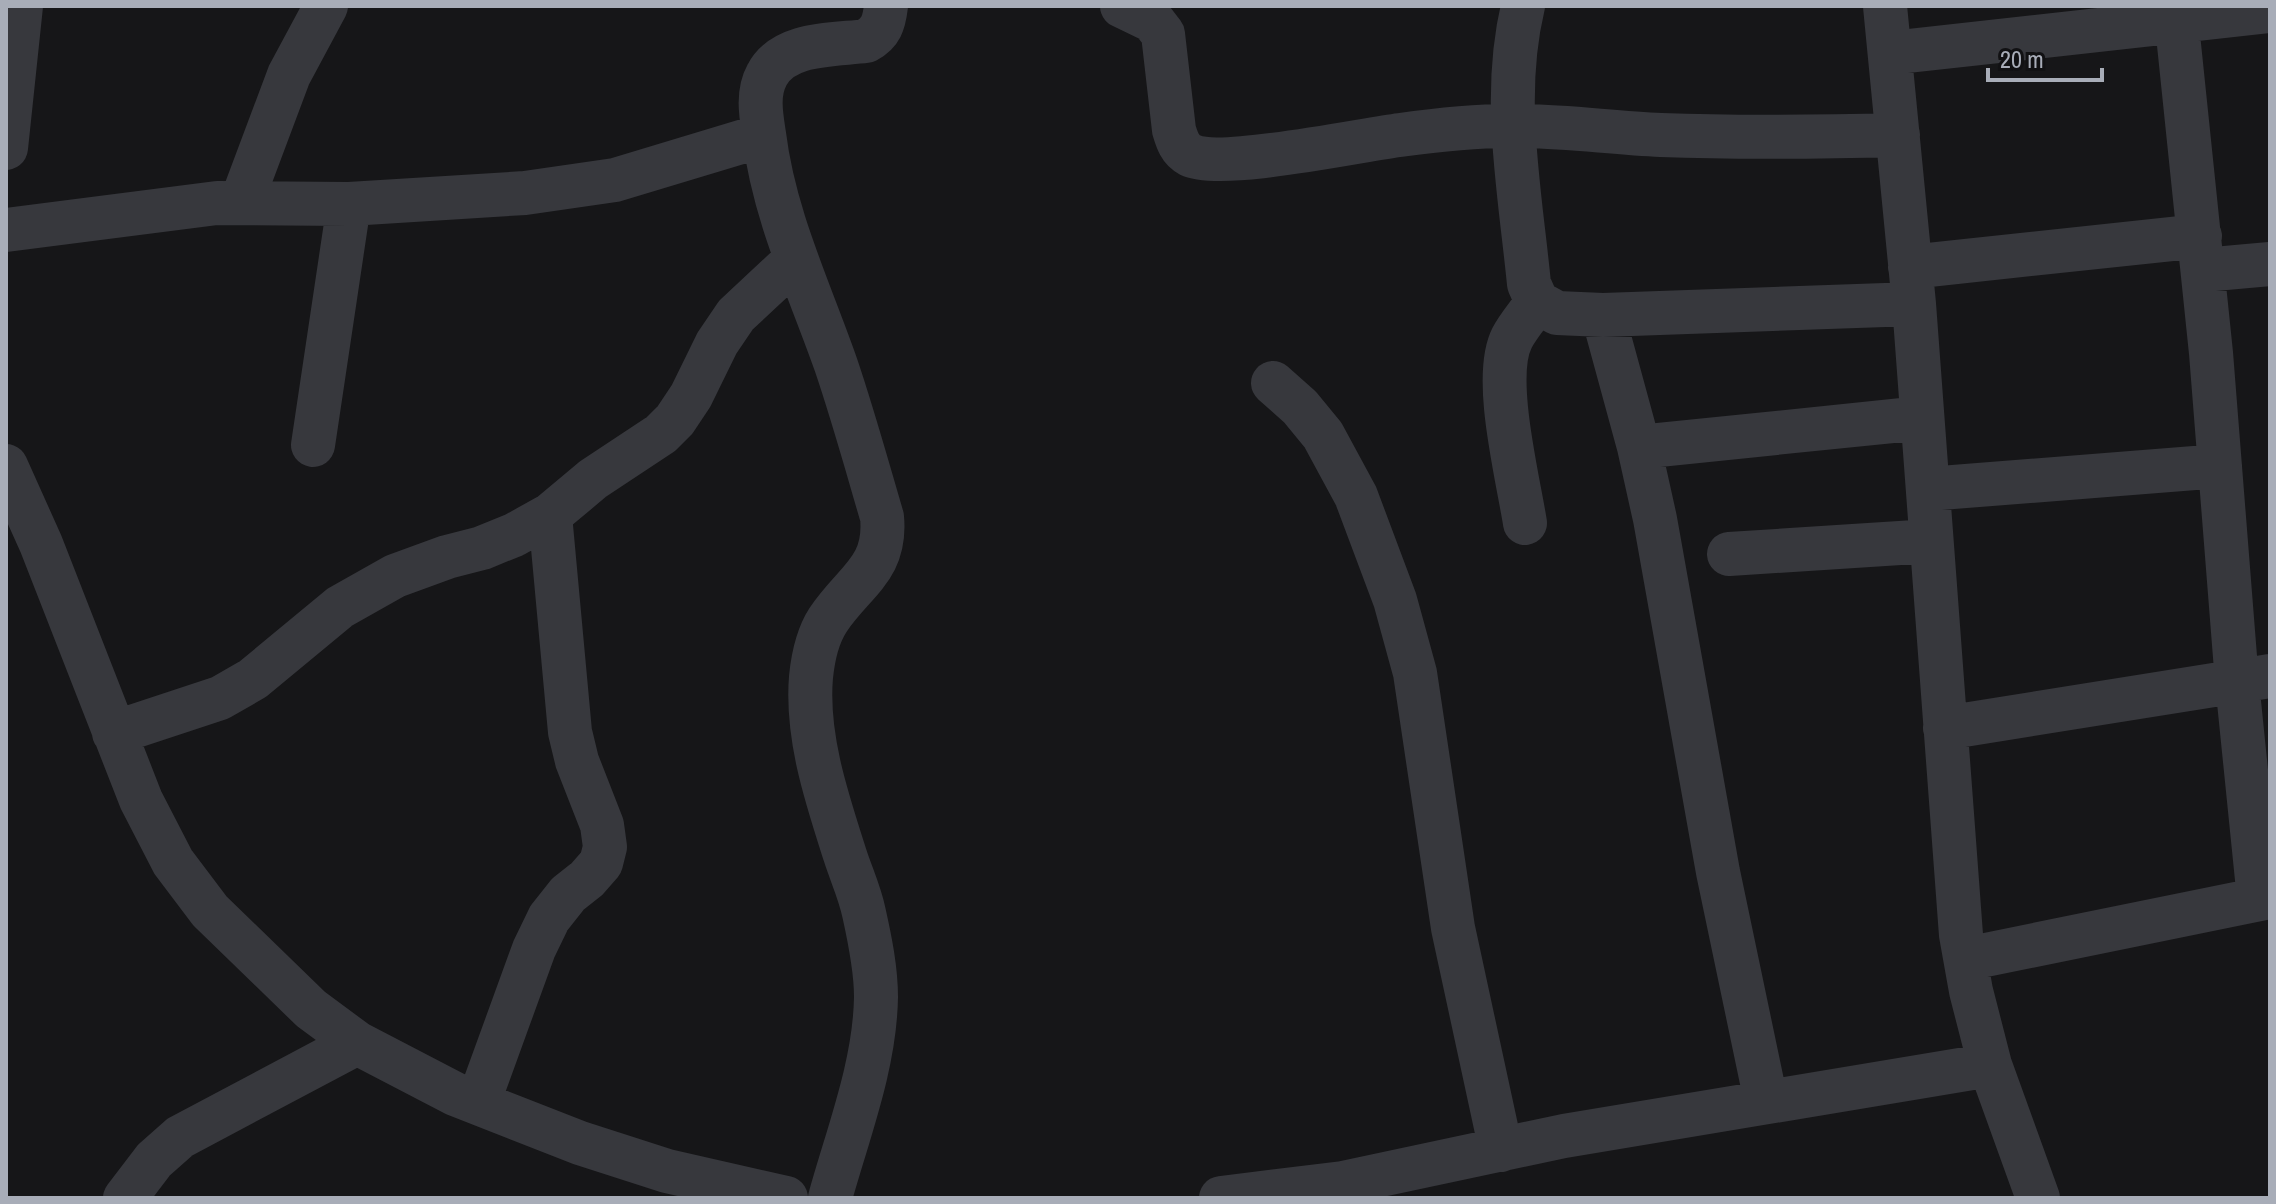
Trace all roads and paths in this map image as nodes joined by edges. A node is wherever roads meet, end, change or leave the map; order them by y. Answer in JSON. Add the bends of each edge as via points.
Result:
{"nodes":[{"id":1,"x":21,"y":6,"type":"edge"},
{"id":2,"x":326,"y":6,"type":"edge"},
{"id":3,"x":886,"y":6,"type":"edge"},
{"id":4,"x":1122,"y":6,"type":"edge"},
{"id":5,"x":1523,"y":6,"type":"edge"},
{"id":6,"x":1885,"y":6,"type":"edge"},
{"id":7,"x":2270,"y":11,"type":"edge"},
{"id":8,"x":2176,"y":14,"type":"edge"},
{"id":9,"x":1890,"y":53,"type":"junction"},
{"id":10,"x":1512,"y":126,"type":"junction"},
{"id":11,"x":764,"y":135,"type":"junction"},
{"id":12,"x":1898,"y":135,"type":"junction"},
{"id":13,"x":6,"y":148,"type":"edge"},
{"id":14,"x":241,"y":203,"type":"junction"},
{"id":15,"x":349,"y":204,"type":"junction"},
{"id":16,"x":6,"y":230,"type":"edge"},
{"id":17,"x":2202,"y":253,"type":"junction"},
{"id":18,"x":795,"y":260,"type":"junction"},
{"id":19,"x":2270,"y":264,"type":"edge"},
{"id":20,"x":1912,"y":285,"type":"junction"},
{"id":21,"x":1537,"y":302,"type":"junction"},
{"id":22,"x":1603,"y":315,"type":"junction"},
{"id":23,"x":1273,"y":383,"type":"dead end"},
{"id":24,"x":1922,"y":418,"type":"junction"},
{"id":25,"x":313,"y":445,"type":"dead end"},
{"id":26,"x":1639,"y":447,"type":"junction"},
{"id":27,"x":6,"y":466,"type":"edge"},
{"id":28,"x":2220,"y":466,"type":"junction"},
{"id":29,"x":1928,"y":489,"type":"junction"},
{"id":30,"x":550,"y":515,"type":"junction"},
{"id":31,"x":1525,"y":523,"type":"dead end"},
{"id":32,"x":1931,"y":541,"type":"junction"},
{"id":33,"x":1729,"y":554,"type":"dead end"},
{"id":34,"x":2254,"y":679,"type":"edge"},
{"id":35,"x":1945,"y":728,"type":"junction"},
{"id":36,"x":114,"y":733,"type":"junction"},
{"id":37,"x":2264,"y":898,"type":"edge"},
{"id":38,"x":1966,"y":959,"type":"junction"},
{"id":39,"x":357,"y":1043,"type":"junction"},
{"id":40,"x":1990,"y":1065,"type":"junction"},
{"id":41,"x":1766,"y":1101,"type":"junction"},
{"id":42,"x":478,"y":1103,"type":"junction"},
{"id":43,"x":1501,"y":1150,"type":"junction"},
{"id":44,"x":125,"y":1198,"type":"edge"},
{"id":45,"x":786,"y":1198,"type":"edge"},
{"id":46,"x":830,"y":1198,"type":"edge"},
{"id":47,"x":1221,"y":1198,"type":"edge"},
{"id":48,"x":2038,"y":1198,"type":"edge"}],
"edges":[{"from":1,"to":13,"type":"street"},
{"from":2,"to":14,"type":"street","via":[[283,89]]},
{"from":3,"to":11,"type":"street","via":[[877,35],[866,41],[792,51],[778,60],[762,91]]},
{"from":4,"to":10,"type":"street","via":[[1153,21],[1163,34],[1178,144],[1203,159],[1455,128]]},
{"from":5,"to":10,"type":"street","via":[[1512,68]]},
{"from":6,"to":9,"type":"street"},
{"from":7,"to":8,"type":"street"},
{"from":8,"to":9,"type":"street"},
{"from":8,"to":17,"type":"street"},
{"from":9,"to":12,"type":"street"},
{"from":10,"to":12,"type":"street","via":[[1803,138]]},
{"from":10,"to":21,"type":"street","via":[[1529,284]]},
{"from":11,"to":15,"type":"street","via":[[615,180],[525,193]]},
{"from":11,"to":18,"type":"street","via":[[776,203]]},
{"from":12,"to":20,"type":"street"},
{"from":14,"to":15,"type":"street"},
{"from":14,"to":16,"type":"street"},
{"from":15,"to":25,"type":"street"},
{"from":17,"to":19,"type":"street"},
{"from":17,"to":20,"type":"street"},
{"from":17,"to":28,"type":"street"},
{"from":18,"to":30,"type":"street","via":[[736,315],[675,420]]},
{"from":18,"to":46,"type":"street","via":[[835,363],[884,533],[874,565],[818,641],[810,685],[818,764],[864,909],[876,996],[867,1065]]},
{"from":20,"to":22,"type":"street"},
{"from":20,"to":24,"type":"street"},
{"from":21,"to":22,"type":"street","via":[[1557,313]]},
{"from":21,"to":31,"type":"street","via":[[1511,339],[1505,361],[1504,390]]},
{"from":22,"to":26,"type":"street"},
{"from":23,"to":43,"type":"street","via":[[1323,435],[1356,496],[1395,600],[1415,673],[1453,928]]},
{"from":24,"to":26,"type":"street"},
{"from":24,"to":29,"type":"street"},
{"from":26,"to":41,"type":"street"},
{"from":27,"to":36,"type":"street"},
{"from":28,"to":29,"type":"street"},
{"from":28,"to":34,"type":"street"},
{"from":29,"to":32,"type":"street"},
{"from":30,"to":36,"type":"street","via":[[482,548],[395,576],[340,607],[253,679],[220,698]]},
{"from":30,"to":42,"type":"street","via":[[570,732],[605,847],[601,863],[549,918]]},
{"from":32,"to":33,"type":"street"},
{"from":32,"to":35,"type":"street"},
{"from":34,"to":35,"type":"street"},
{"from":34,"to":37,"type":"street"},
{"from":35,"to":38,"type":"street"},
{"from":36,"to":39,"type":"street","via":[[173,862],[210,911],[311,1009]]},
{"from":37,"to":38,"type":"street"},
{"from":38,"to":40,"type":"street"},
{"from":39,"to":42,"type":"street"},
{"from":39,"to":44,"type":"street","via":[[180,1137]]},
{"from":40,"to":41,"type":"street"},
{"from":40,"to":48,"type":"street"},
{"from":41,"to":43,"type":"street"},
{"from":42,"to":45,"type":"street","via":[[667,1171]]},
{"from":43,"to":47,"type":"street","via":[[1343,1183]]}]}
